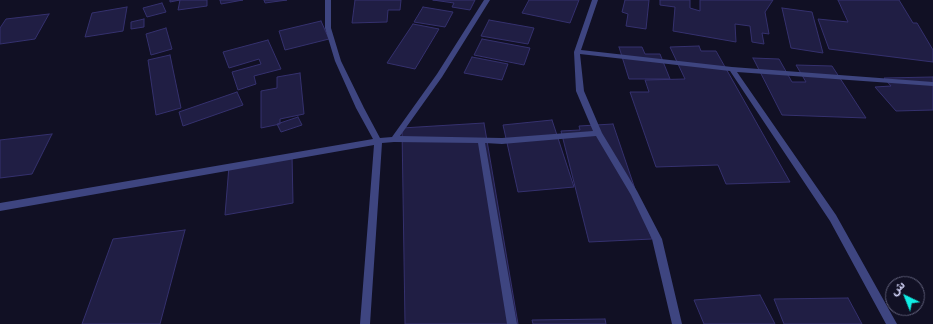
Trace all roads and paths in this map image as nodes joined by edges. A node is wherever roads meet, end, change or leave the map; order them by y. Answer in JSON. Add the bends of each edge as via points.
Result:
{"nodes":[{"id":1,"x":328,"y":0,"type":"edge"},
{"id":2,"x":488,"y":0,"type":"edge"},
{"id":3,"x":596,"y":0,"type":"edge"},
{"id":4,"x":577,"y":52,"type":"junction"},
{"id":5,"x":732,"y":69,"type":"junction"},
{"id":6,"x":933,"y":84,"type":"edge"},
{"id":7,"x":598,"y":133,"type":"junction"},
{"id":8,"x":394,"y":139,"type":"junction"},
{"id":9,"x":378,"y":141,"type":"junction"},
{"id":10,"x":481,"y":141,"type":"junction"},
{"id":11,"x":0,"y":207,"type":"edge"},
{"id":12,"x":365,"y":324,"type":"edge"},
{"id":13,"x":512,"y":324,"type":"edge"},
{"id":14,"x":677,"y":324,"type":"edge"},
{"id":15,"x":892,"y":324,"type":"edge"}],
"edges":[{"from":1,"to":9,"type":"street","via":[[328,28],[338,61]]},
{"from":2,"to":8,"type":"street","via":[[440,75]]},
{"from":3,"to":4,"type":"street"},
{"from":4,"to":5,"type":"street"},
{"from":4,"to":7,"type":"street","via":[[580,91]]},
{"from":5,"to":6,"type":"street"},
{"from":5,"to":15,"type":"street","via":[[833,218]]},
{"from":7,"to":10,"type":"street"},
{"from":7,"to":14,"type":"street","via":[[634,193],[657,239]]},
{"from":8,"to":9,"type":"street"},
{"from":8,"to":10,"type":"street"},
{"from":9,"to":11,"type":"street"},
{"from":9,"to":12,"type":"street"},
{"from":10,"to":13,"type":"street"}]}
